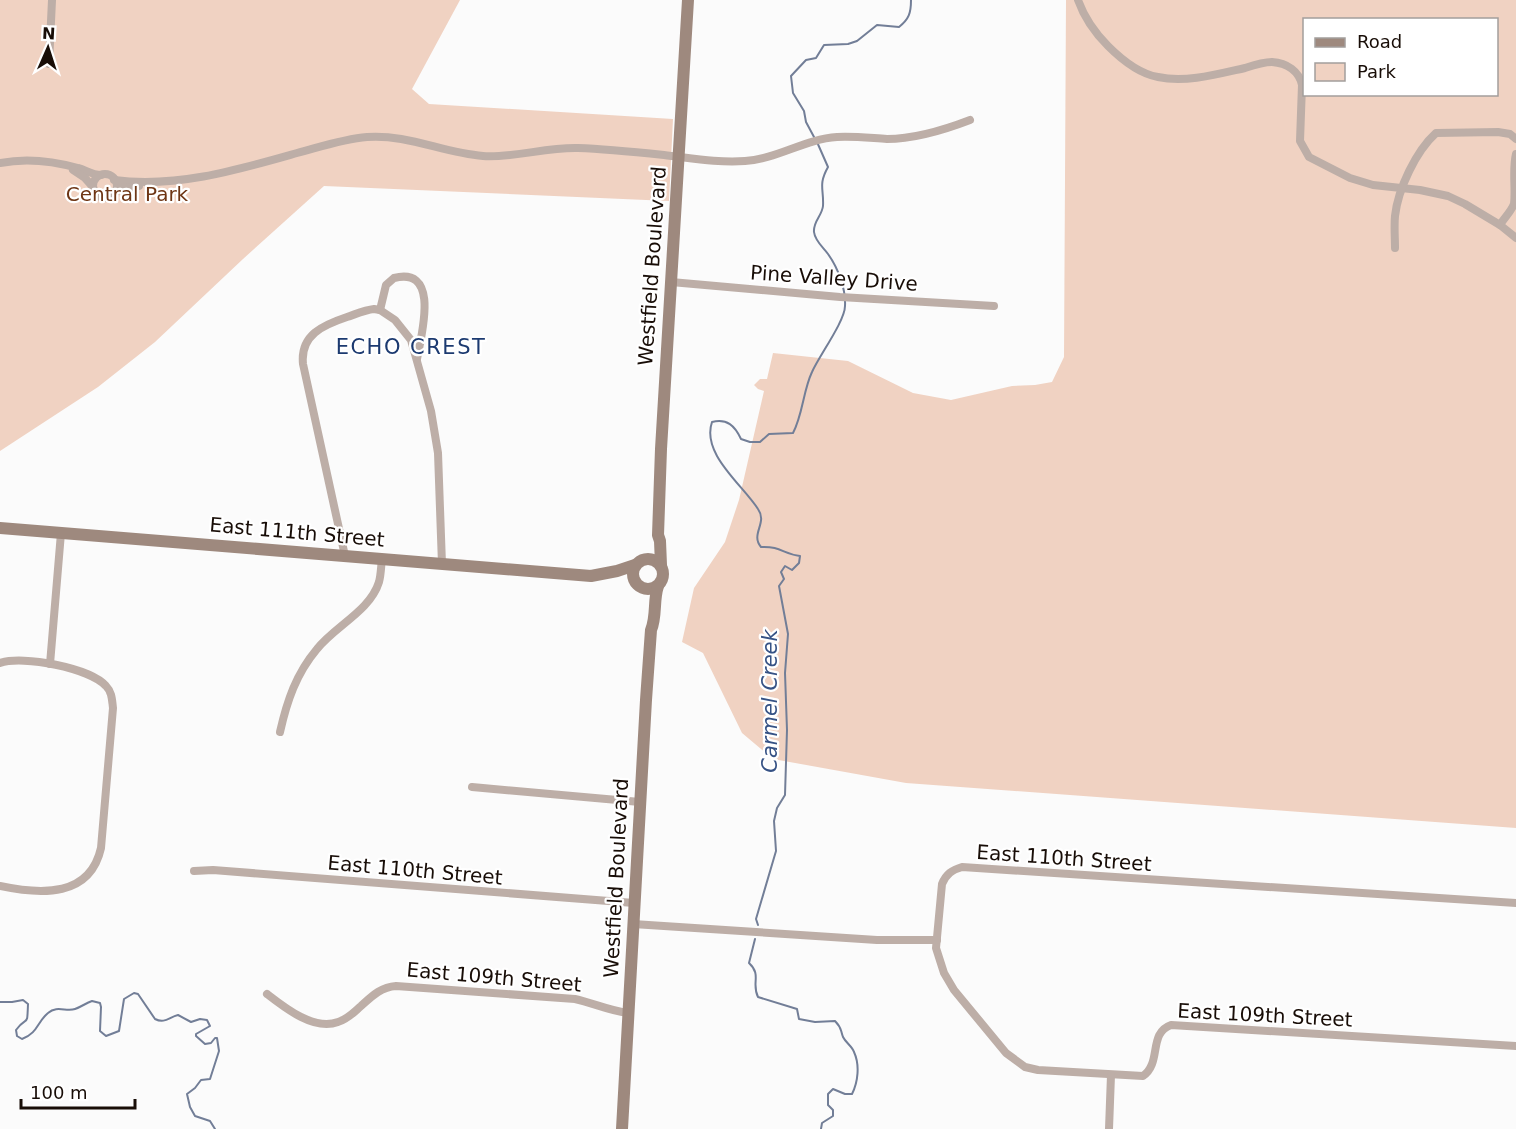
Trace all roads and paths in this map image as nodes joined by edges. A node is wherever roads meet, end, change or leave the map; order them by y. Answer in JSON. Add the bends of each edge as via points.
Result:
{"nodes":[{"id":1,"x":52,"y":0,"type":"edge"},
{"id":2,"x":688,"y":0,"type":"edge"},
{"id":3,"x":1078,"y":0,"type":"edge"},
{"id":4,"x":49,"y":64,"type":"dead end"},
{"id":5,"x":970,"y":120,"type":"dead end"},
{"id":6,"x":1516,"y":140,"type":"edge"},
{"id":7,"x":1516,"y":154,"type":"edge"},
{"id":8,"x":678,"y":157,"type":"junction"},
{"id":9,"x":0,"y":163,"type":"edge"},
{"id":10,"x":68,"y":166,"type":"junction"},
{"id":11,"x":101,"y":175,"type":"junction"},
{"id":12,"x":114,"y":180,"type":"junction"},
{"id":13,"x":145,"y":183,"type":"junction"},
{"id":14,"x":93,"y":187,"type":"junction"},
{"id":15,"x":1402,"y":189,"type":"junction"},
{"id":16,"x":114,"y":193,"type":"junction"},
{"id":17,"x":1500,"y":225,"type":"junction"},
{"id":18,"x":1516,"y":238,"type":"edge"},
{"id":19,"x":1395,"y":248,"type":"dead end"},
{"id":20,"x":671,"y":282,"type":"junction"},
{"id":21,"x":994,"y":306,"type":"dead end"},
{"id":22,"x":380,"y":310,"type":"junction"},
{"id":23,"x":417,"y":360,"type":"junction"},
{"id":24,"x":0,"y":528,"type":"edge"},
{"id":25,"x":60,"y":533,"type":"junction"},
{"id":26,"x":658,"y":534,"type":"junction"},
{"id":27,"x":345,"y":556,"type":"junction"},
{"id":28,"x":382,"y":559,"type":"junction"},
{"id":29,"x":638,"y":562,"type":"junction"},
{"id":30,"x":442,"y":564,"type":"junction"},
{"id":31,"x":661,"y":565,"type":"junction"},
{"id":32,"x":591,"y":576,"type":"junction"},
{"id":33,"x":638,"y":584,"type":"junction"},
{"id":34,"x":658,"y":586,"type":"junction"},
{"id":35,"x":651,"y":630,"type":"junction"},
{"id":36,"x":0,"y":663,"type":"edge"},
{"id":37,"x":50,"y":664,"type":"junction"},
{"id":38,"x":280,"y":732,"type":"dead end"},
{"id":39,"x":472,"y":787,"type":"dead end"},
{"id":40,"x":640,"y":802,"type":"junction"},
{"id":41,"x":194,"y":871,"type":"dead end"},
{"id":42,"x":0,"y":886,"type":"edge"},
{"id":43,"x":634,"y":903,"type":"junction"},
{"id":44,"x":1516,"y":903,"type":"edge"},
{"id":45,"x":633,"y":924,"type":"junction"},
{"id":46,"x":937,"y":940,"type":"junction"},
{"id":47,"x":267,"y":994,"type":"dead end"},
{"id":48,"x":628,"y":1013,"type":"junction"},
{"id":49,"x":1516,"y":1046,"type":"edge"},
{"id":50,"x":1111,"y":1075,"type":"junction"},
{"id":51,"x":622,"y":1129,"type":"edge"},
{"id":52,"x":1109,"y":1129,"type":"edge"}],
"edges":[{"from":1,"to":4,"type":"street"},
{"from":2,"to":8,"type":"main road","name":"Westfield Boulevard"},
{"from":3,"to":15,"type":"street","via":[[1091,26],[1116,54],[1145,73],[1178,79],[1273,62],[1291,69],[1302,85],[1300,141],[1309,157],[1350,178]]},
{"from":5,"to":8,"type":"street","via":[[944,130],[902,138],[837,137],[814,141],[746,161]]},
{"from":6,"to":15,"type":"street","via":[[1510,134],[1498,132],[1436,133],[1419,154]]},
{"from":7,"to":17,"type":"street","via":[[1515,201]]},
{"from":8,"to":13,"type":"street","via":[[576,148],[481,156],[406,139],[366,137],[213,175]]},
{"from":8,"to":20,"type":"main road","name":"Westfield Boulevard"},
{"from":9,"to":10,"type":"street","via":[[38,161]]},
{"from":10,"to":11,"type":"street"},
{"from":10,"to":14,"type":"street"},
{"from":11,"to":12,"type":"street"},
{"from":11,"to":14,"type":"street"},
{"from":12,"to":13,"type":"street"},
{"from":12,"to":16,"type":"street"},
{"from":13,"to":16,"type":"street"},
{"from":14,"to":16,"type":"street","via":[[104,198]]},
{"from":15,"to":17,"type":"street","via":[[1448,196]]},
{"from":15,"to":19,"type":"street","via":[[1395,216]]},
{"from":17,"to":18,"type":"street"},
{"from":20,"to":21,"type":"street","name":"Pine Valley Drive"},
{"from":20,"to":26,"type":"main road","name":"Westfield Boulevard"},
{"from":22,"to":23,"type":"street","via":[[406,333]]},
{"from":22,"to":23,"type":"street","via":[[387,285],[394,278],[411,278],[419,284],[425,306]]},
{"from":22,"to":27,"type":"street","via":[[330,322],[310,335],[303,351]]},
{"from":23,"to":30,"type":"street","via":[[438,446]]},
{"from":24,"to":25,"type":"main road","name":"East 111th Street"},
{"from":25,"to":27,"type":"main road","name":"East 111th Street"},
{"from":25,"to":37,"type":"street"},
{"from":26,"to":29,"type":"main road"},
{"from":26,"to":31,"type":"main road","name":"Westfield Boulevard"},
{"from":27,"to":28,"type":"main road","name":"East 111th Street"},
{"from":28,"to":30,"type":"main road","name":"East 111th Street"},
{"from":28,"to":38,"type":"street","via":[[379,582],[372,595],[327,637],[299,675]]},
{"from":29,"to":31,"type":"main road","via":[[652,558]]},
{"from":29,"to":32,"type":"main road","name":"East 111th Street"},
{"from":29,"to":33,"type":"main road","via":[[633,572]]},
{"from":30,"to":32,"type":"main road","name":"East 111th Street"},
{"from":31,"to":34,"type":"main road","via":[[664,576]]},
{"from":32,"to":33,"type":"main road","name":"East 111th Street"},
{"from":33,"to":34,"type":"main road","via":[[648,589]]},
{"from":33,"to":35,"type":"main road","name":"Westfield Boulevard"},
{"from":34,"to":35,"type":"main road","name":"Westfield Boulevard"},
{"from":35,"to":40,"type":"main road","name":"Westfield Boulevard"},
{"from":36,"to":37,"type":"street","via":[[9,660]]},
{"from":37,"to":42,"type":"street","via":[[95,677],[111,695],[102,848],[95,867],[76,885],[52,890]]},
{"from":39,"to":40,"type":"street"},
{"from":40,"to":43,"type":"main road","name":"Westfield Boulevard"},
{"from":41,"to":43,"type":"street","name":"East 110th Street"},
{"from":43,"to":45,"type":"main road","name":"Westfield Boulevard"},
{"from":44,"to":46,"type":"street","name":"East 110th Street","via":[[962,867],[944,877]]},
{"from":45,"to":46,"type":"street"},
{"from":45,"to":48,"type":"main road","name":"Westfield Boulevard"},
{"from":46,"to":50,"type":"street","name":"East 109th Street","via":[[939,959],[954,990],[1013,1060],[1038,1070]]},
{"from":47,"to":48,"type":"street","name":"East 109th Street","via":[[302,1017],[331,1024],[346,1019],[376,992],[396,986],[574,999]]},
{"from":48,"to":51,"type":"main road","name":"Westfield Boulevard"},
{"from":49,"to":50,"type":"street","name":"East 109th Street","via":[[1171,1025],[1164,1027],[1158,1037],[1152,1067],[1147,1073]]},
{"from":50,"to":52,"type":"street"}]}
